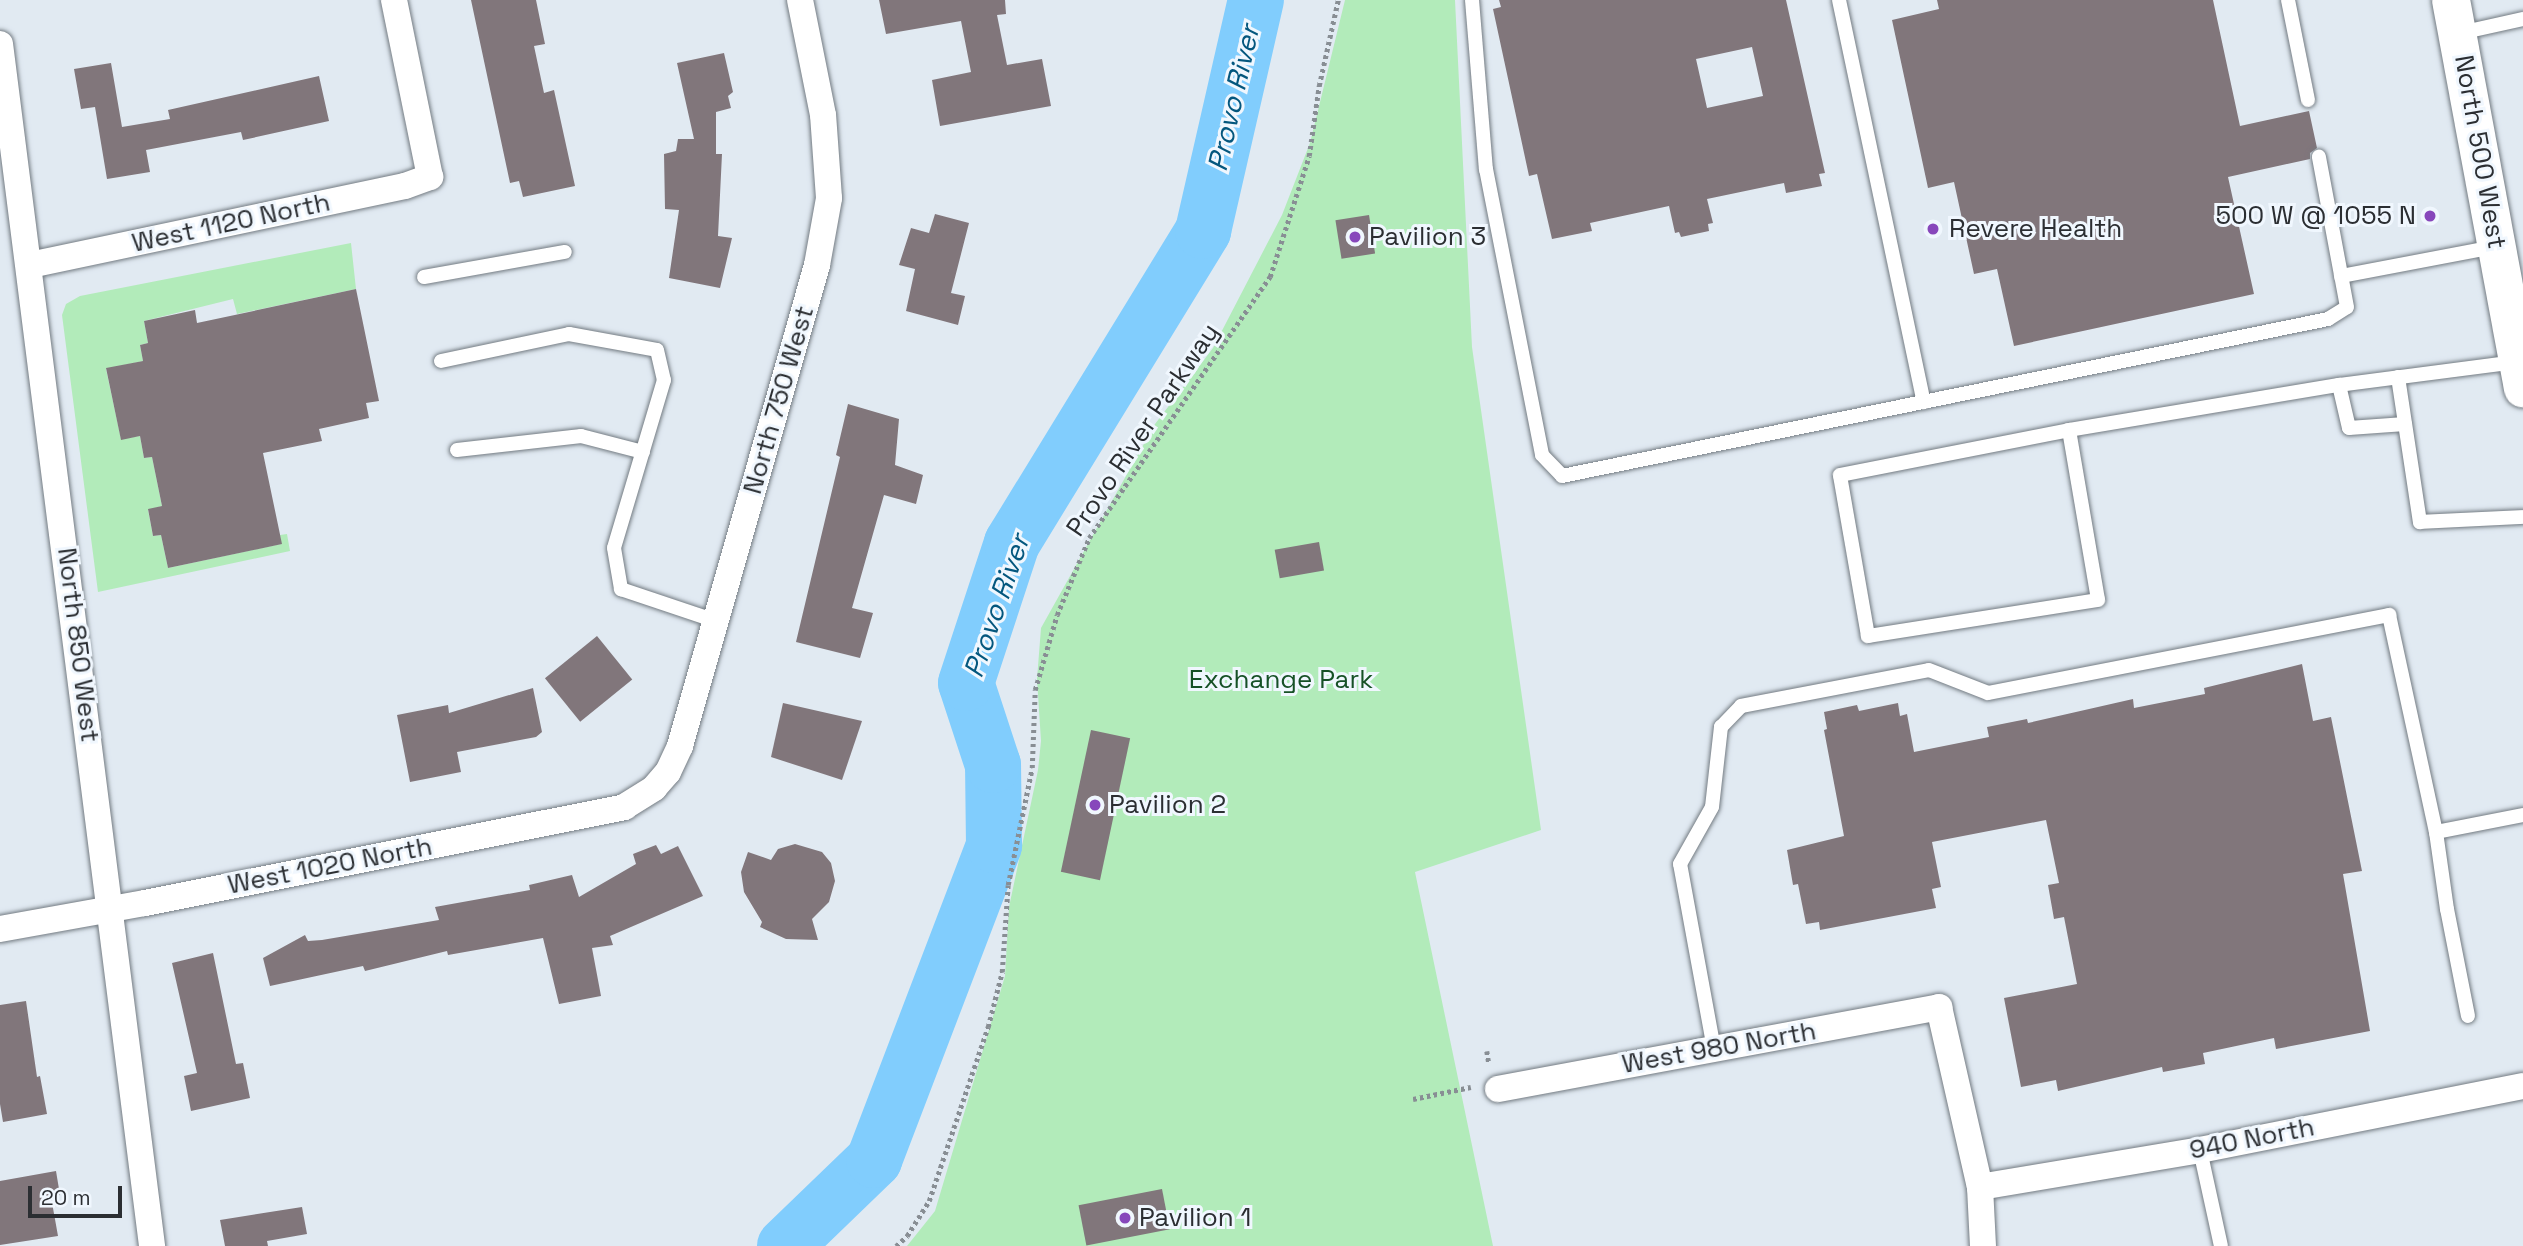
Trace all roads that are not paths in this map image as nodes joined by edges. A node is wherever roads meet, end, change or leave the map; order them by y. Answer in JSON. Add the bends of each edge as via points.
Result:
{"nodes":[{"id":1,"x":394,"y":0,"type":"edge"},
{"id":2,"x":800,"y":0,"type":"edge"},
{"id":3,"x":1472,"y":0,"type":"edge"},
{"id":4,"x":1839,"y":0,"type":"edge"},
{"id":5,"x":2288,"y":0,"type":"edge"},
{"id":6,"x":2455,"y":17,"type":"edge"},
{"id":7,"x":2523,"y":19,"type":"edge"},
{"id":8,"x":0,"y":44,"type":"edge"},
{"id":9,"x":2308,"y":100,"type":"dead end"},
{"id":10,"x":2319,"y":157,"type":"dead end"},
{"id":11,"x":2497,"y":246,"type":"junction"},
{"id":12,"x":565,"y":251,"type":"dead end"},
{"id":13,"x":30,"y":265,"type":"junction"},
{"id":14,"x":2341,"y":276,"type":"junction"},
{"id":15,"x":424,"y":277,"type":"dead end"},
{"id":16,"x":440,"y":361,"type":"dead end"},
{"id":17,"x":2521,"y":374,"type":"edge"},
{"id":18,"x":2398,"y":377,"type":"junction"},
{"id":19,"x":2339,"y":385,"type":"junction"},
{"id":20,"x":1924,"y":402,"type":"junction"},
{"id":21,"x":2405,"y":424,"type":"junction"},
{"id":22,"x":2069,"y":429,"type":"junction"},
{"id":23,"x":457,"y":450,"type":"dead end"},
{"id":24,"x":643,"y":452,"type":"junction"},
{"id":25,"x":2523,"y":517,"type":"edge"},
{"id":26,"x":716,"y":621,"type":"junction"},
{"id":27,"x":654,"y":788,"type":"joint"},
{"id":28,"x":2523,"y":815,"type":"edge"},
{"id":29,"x":2436,"y":832,"type":"junction"},
{"id":30,"x":111,"y":910,"type":"junction"},
{"id":31,"x":0,"y":929,"type":"edge"},
{"id":32,"x":2468,"y":1016,"type":"dead end"},
{"id":33,"x":1714,"y":1049,"type":"junction"},
{"id":34,"x":2523,"y":1086,"type":"edge"},
{"id":35,"x":1498,"y":1089,"type":"dead end"},
{"id":36,"x":2200,"y":1150,"type":"junction"},
{"id":37,"x":1980,"y":1187,"type":"junction"},
{"id":38,"x":152,"y":1246,"type":"edge"},
{"id":39,"x":1983,"y":1246,"type":"edge"},
{"id":40,"x":2221,"y":1246,"type":"edge"}],
"edges":[{"from":1,"to":13,"type":"street","name":"West 1120 North","via":[[430,177]]},
{"from":2,"to":26,"type":"street","name":"North 750 West","via":[[823,116],[829,198],[817,265]]},
{"from":3,"to":20,"type":"lane","via":[[1486,169],[1542,454],[1562,476]]},
{"from":4,"to":20,"type":"lane"},
{"from":5,"to":9,"type":"lane"},
{"from":6,"to":7,"type":"lane"},
{"from":6,"to":11,"type":"main road","name":"North 500 West"},
{"from":8,"to":13,"type":"street","name":"North 850 West"},
{"from":10,"to":14,"type":"lane"},
{"from":11,"to":14,"type":"lane"},
{"from":11,"to":17,"type":"main road","name":"North 500 West"},
{"from":12,"to":15,"type":"lane"},
{"from":13,"to":30,"type":"street","name":"North 850 West"},
{"from":14,"to":20,"type":"lane","via":[[2347,307],[2328,319]]},
{"from":16,"to":24,"type":"lane","via":[[569,334],[657,351],[664,380]]},
{"from":17,"to":18,"type":"lane"},
{"from":18,"to":19,"type":"lane"},
{"from":18,"to":21,"type":"lane"},
{"from":19,"to":21,"type":"lane","via":[[2350,428]]},
{"from":19,"to":22,"type":"lane"},
{"from":21,"to":25,"type":"lane","via":[[2420,522]]},
{"from":22,"to":22,"type":"lane","via":[[1840,475],[1868,636],[2098,600]]},
{"from":23,"to":24,"type":"lane","via":[[581,436]]},
{"from":24,"to":26,"type":"lane","via":[[614,548],[621,589]]},
{"from":26,"to":27,"type":"street","name":"North 750 West","via":[[680,746]]},
{"from":27,"to":30,"type":"street","name":"West 1020 North","via":[[624,807]]},
{"from":28,"to":29,"type":"lane"},
{"from":29,"to":32,"type":"lane"},
{"from":29,"to":33,"type":"lane","via":[[2389,615],[1987,693],[1929,670],[1741,706],[1721,727],[1712,807],[1680,864]]},
{"from":30,"to":31,"type":"street","name":"West 1020 North"},
{"from":30,"to":38,"type":"street","name":"North 850 West"},
{"from":33,"to":35,"type":"street","name":"West 980 North"},
{"from":33,"to":37,"type":"street","name":"West 980 North","via":[[1939,1007]]},
{"from":34,"to":36,"type":"street","name":"940 North"},
{"from":36,"to":37,"type":"street","name":"940 North"},
{"from":36,"to":40,"type":"lane"},
{"from":37,"to":39,"type":"street"}]}
